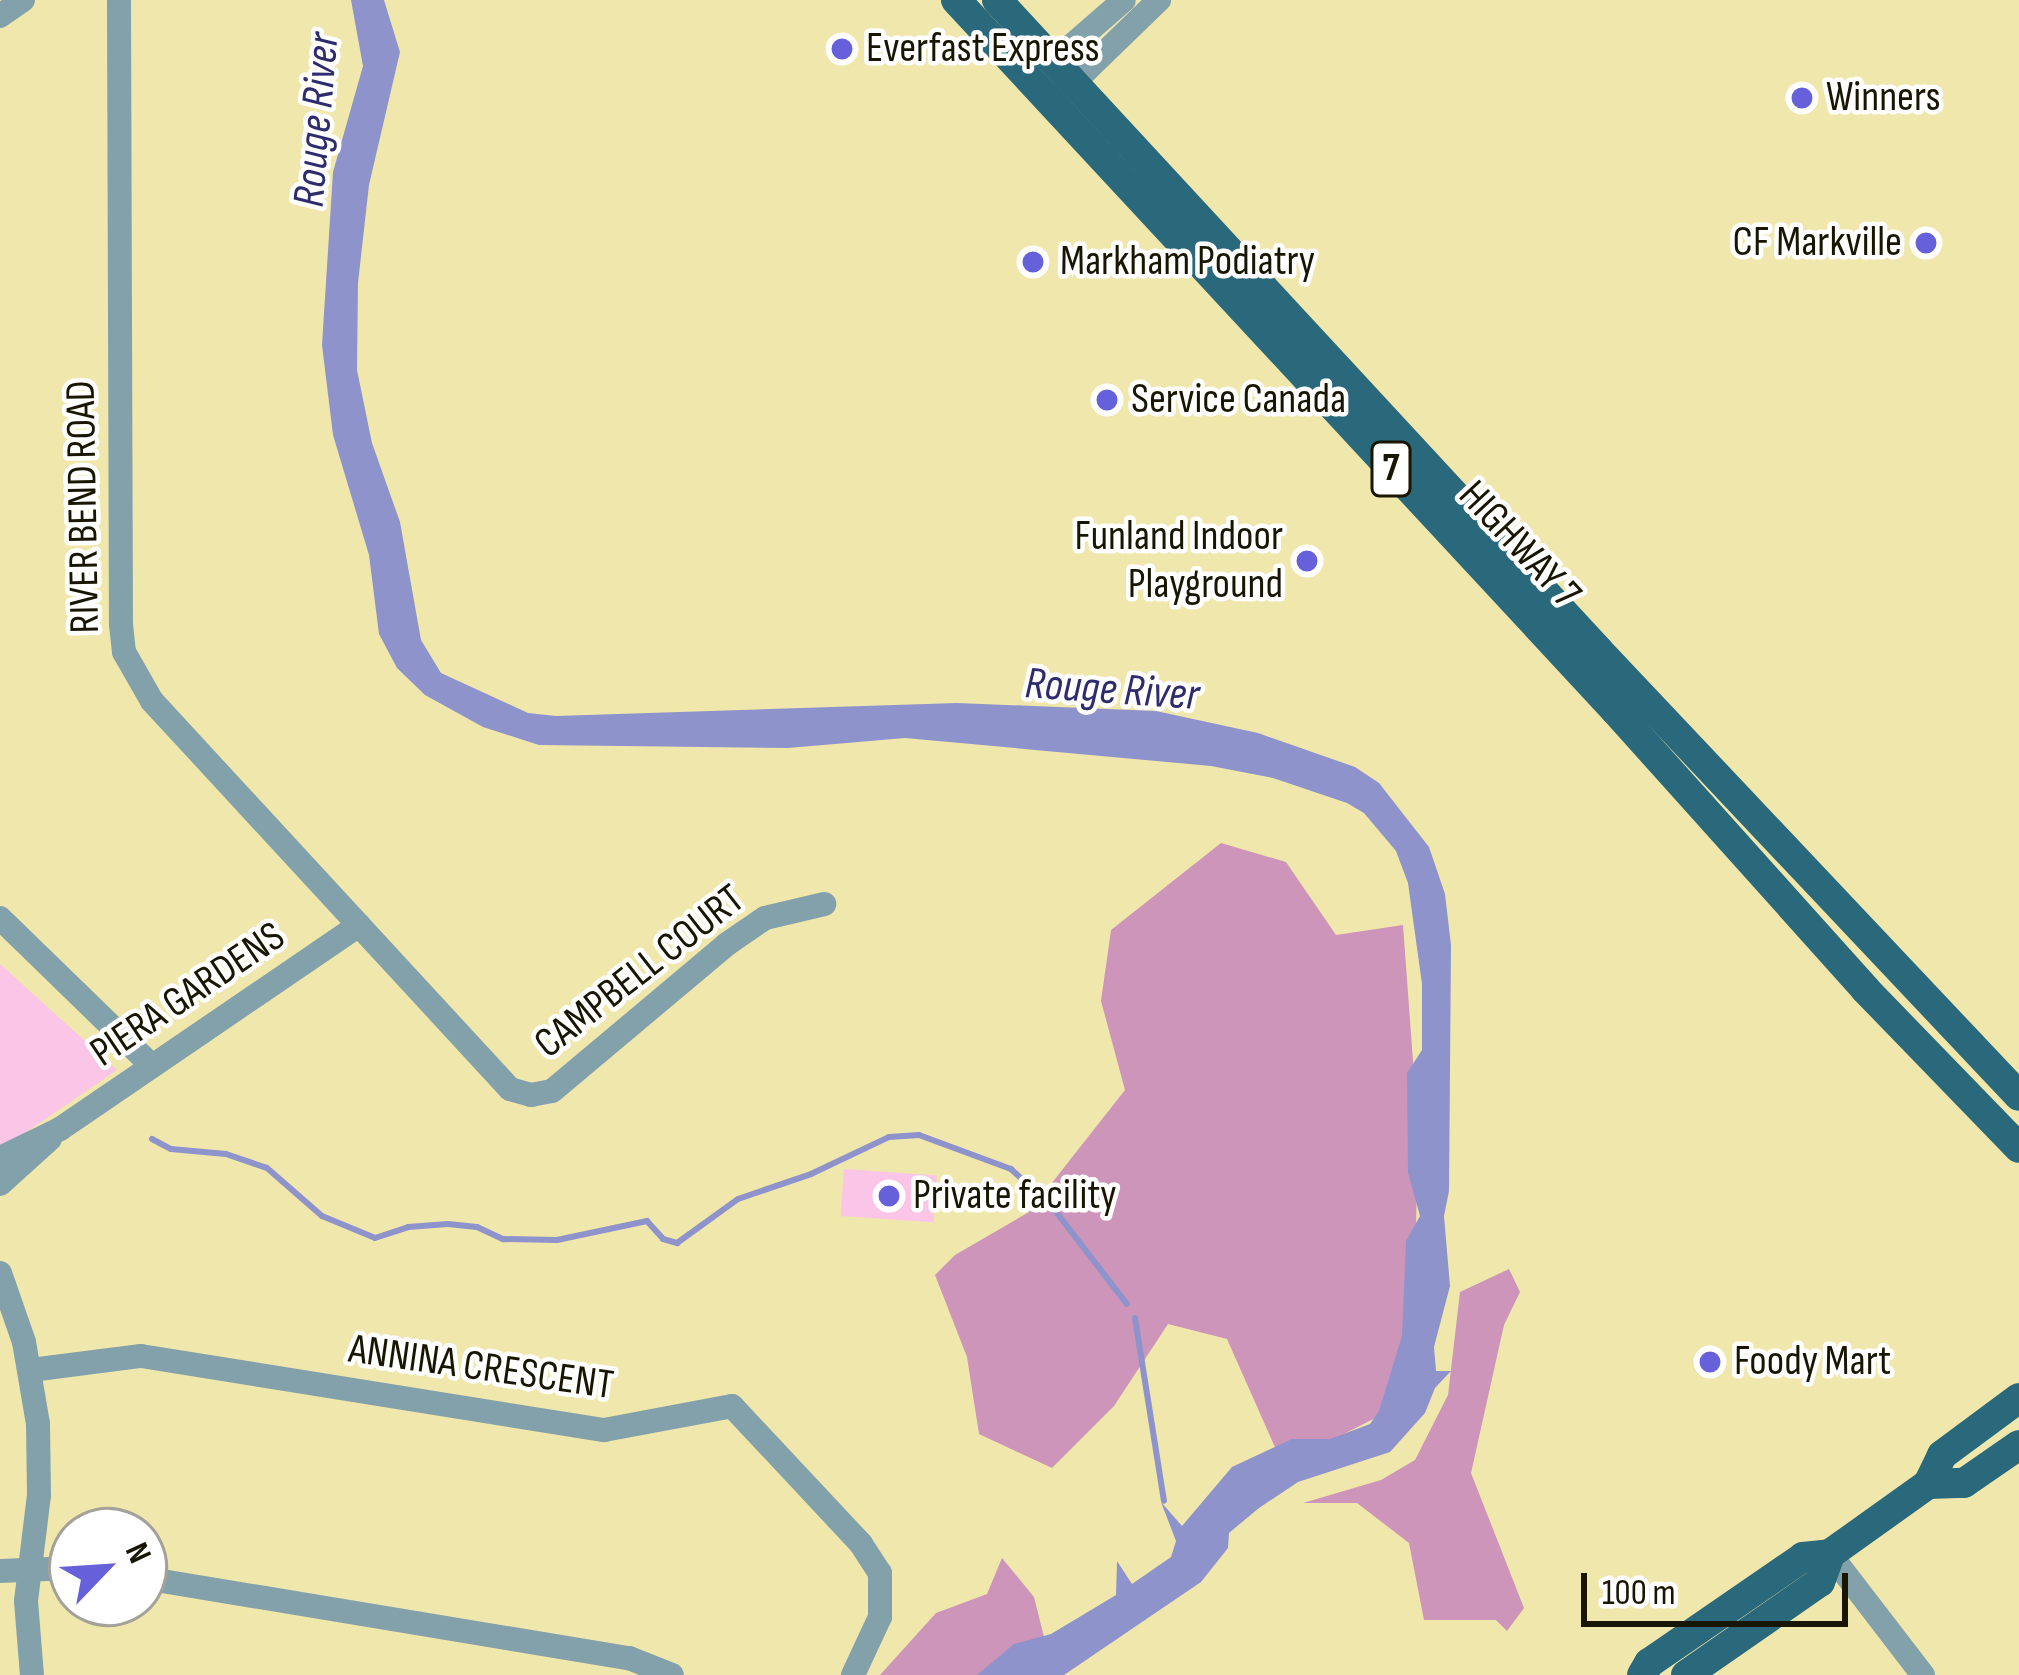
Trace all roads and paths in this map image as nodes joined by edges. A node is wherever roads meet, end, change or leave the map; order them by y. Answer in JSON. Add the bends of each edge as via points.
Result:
{"nodes":[{"id":1,"x":23,"y":0,"type":"edge"},
{"id":2,"x":119,"y":0,"type":"edge"},
{"id":3,"x":956,"y":0,"type":"edge"},
{"id":4,"x":998,"y":0,"type":"edge"},
{"id":5,"x":1124,"y":0,"type":"edge"},
{"id":6,"x":1159,"y":0,"type":"edge"},
{"id":7,"x":0,"y":16,"type":"edge"},
{"id":8,"x":1065,"y":71,"type":"junction"},
{"id":9,"x":1052,"y":103,"type":"junction"},
{"id":10,"x":824,"y":904,"type":"dead end"},
{"id":11,"x":0,"y":918,"type":"edge"},
{"id":12,"x":359,"y":925,"type":"junction"},
{"id":13,"x":152,"y":1066,"type":"junction"},
{"id":14,"x":2019,"y":1096,"type":"edge"},
{"id":15,"x":60,"y":1129,"type":"junction"},
{"id":16,"x":2019,"y":1148,"type":"edge"},
{"id":17,"x":0,"y":1158,"type":"edge"},
{"id":18,"x":0,"y":1184,"type":"edge"},
{"id":19,"x":0,"y":1273,"type":"edge"},
{"id":20,"x":31,"y":1370,"type":"junction"},
{"id":21,"x":2019,"y":1398,"type":"edge"},
{"id":22,"x":2019,"y":1445,"type":"edge"},
{"id":23,"x":1928,"y":1484,"type":"junction"},
{"id":24,"x":1829,"y":1554,"type":"junction"},
{"id":25,"x":30,"y":1569,"type":"junction"},
{"id":26,"x":48,"y":1569,"type":"edge"},
{"id":27,"x":0,"y":1571,"type":"edge"},
{"id":28,"x":168,"y":1582,"type":"edge"},
{"id":29,"x":32,"y":1675,"type":"edge"},
{"id":30,"x":672,"y":1675,"type":"edge"},
{"id":31,"x":853,"y":1675,"type":"edge"},
{"id":32,"x":1642,"y":1675,"type":"edge"},
{"id":33,"x":1686,"y":1675,"type":"edge"},
{"id":34,"x":1923,"y":1675,"type":"edge"}],
"edges":[{"from":1,"to":7,"type":"street"},
{"from":2,"to":12,"type":"street","name":"RIVER BEND ROAD","via":[[124,652],[152,701]]},
{"from":3,"to":9,"type":"main road","name":"HIGHWAY 7","number":"7"},
{"from":4,"to":8,"type":"main road","name":"HIGHWAY 7","number":"7"},
{"from":5,"to":8,"type":"street"},
{"from":6,"to":8,"type":"street"},
{"from":8,"to":9,"type":"street"},
{"from":8,"to":14,"type":"main road","name":"HIGHWAY 7","number":"7"},
{"from":9,"to":16,"type":"main road","name":"HIGHWAY 7","number":"7"},
{"from":10,"to":12,"type":"street","name":"CAMPBELL COURT","via":[[766,918],[552,1091],[531,1095],[496,1076]]},
{"from":11,"to":13,"type":"street"},
{"from":12,"to":13,"type":"street","name":"PIERA GARDENS"},
{"from":13,"to":15,"type":"street","name":"PIERA GARDENS"},
{"from":15,"to":17,"type":"street","name":"PIERA GARDENS"},
{"from":15,"to":18,"type":"street","name":"PIERA GARDENS"},
{"from":19,"to":20,"type":"street"},
{"from":20,"to":25,"type":"street","via":[[40,1477]]},
{"from":20,"to":31,"type":"street","name":"ANNINA CRESCENT","via":[[141,1356],[604,1430],[732,1406],[880,1573],[880,1617]]},
{"from":21,"to":23,"type":"main road","via":[[1942,1455]]},
{"from":22,"to":23,"type":"main road","via":[[1964,1483]]},
{"from":23,"to":24,"type":"main road"},
{"from":24,"to":32,"type":"main road","via":[[1803,1557],[1648,1663]]},
{"from":24,"to":33,"type":"main road","via":[[1820,1582]]},
{"from":24,"to":34,"type":"street"},
{"from":25,"to":26,"type":"street"},
{"from":25,"to":27,"type":"street"},
{"from":25,"to":29,"type":"street"},
{"from":28,"to":30,"type":"street","via":[[628,1658]]}]}
